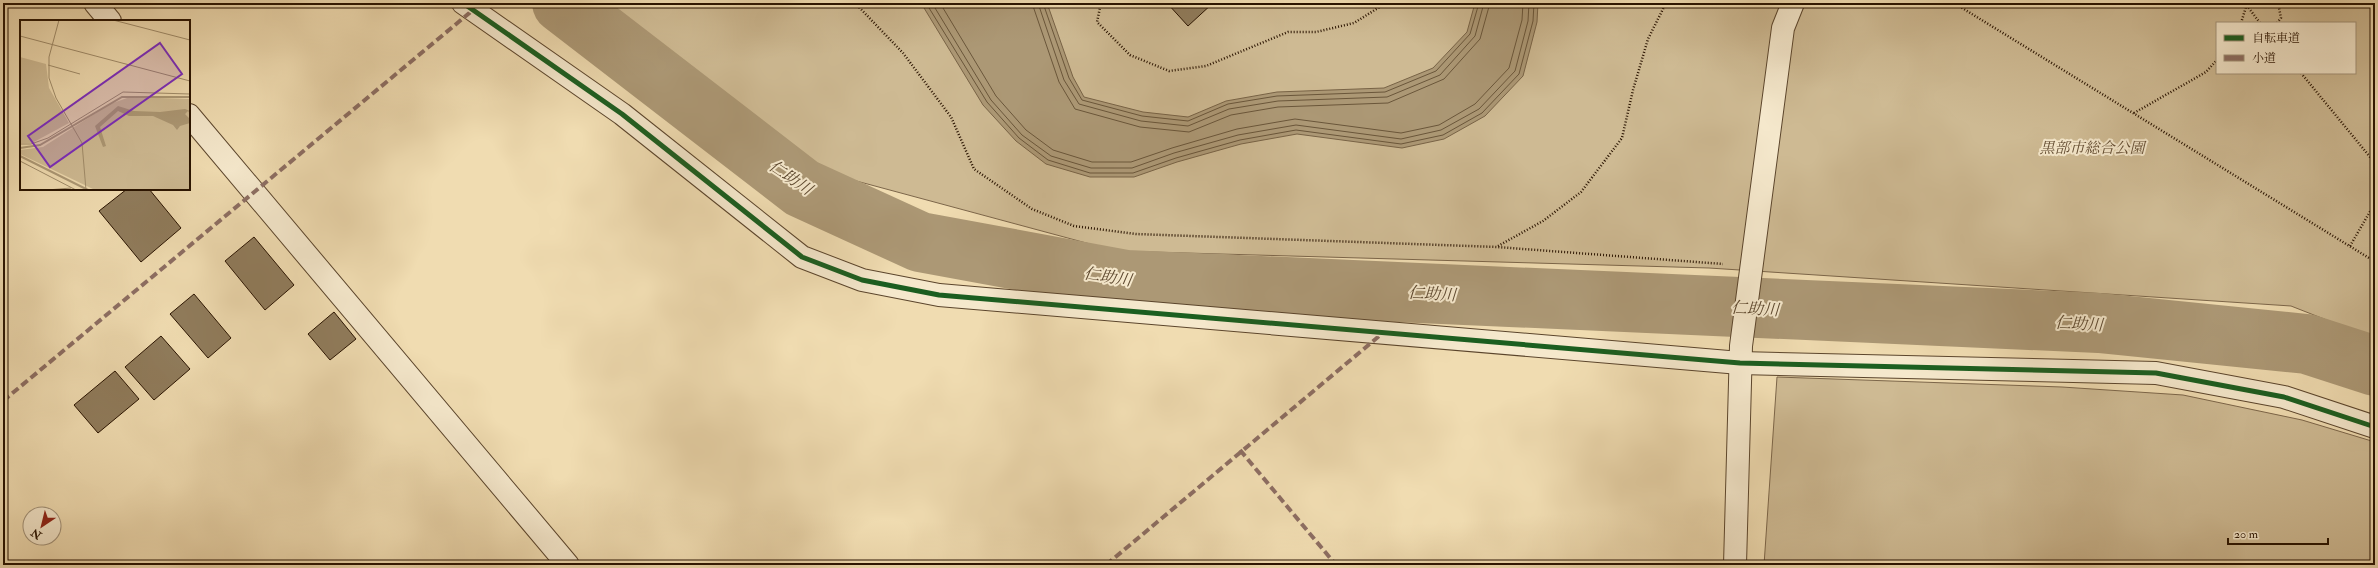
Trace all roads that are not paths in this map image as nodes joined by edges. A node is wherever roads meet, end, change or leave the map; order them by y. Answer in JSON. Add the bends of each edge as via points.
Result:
{"nodes":[{"id":1,"x":95,"y":3,"type":"edge"},
{"id":2,"x":463,"y":3,"type":"edge"},
{"id":3,"x":1793,"y":3,"type":"edge"},
{"id":4,"x":109,"y":20,"type":"edge"},
{"id":5,"x":190,"y":116,"type":"edge"},
{"id":6,"x":1740,"y":355,"type":"junction"},
{"id":7,"x":2375,"y":427,"type":"edge"},
{"id":8,"x":568,"y":565,"type":"edge"},
{"id":9,"x":1735,"y":565,"type":"edge"}],
"edges":[{"from":1,"to":4,"type":"street"},
{"from":2,"to":6,"type":"street","via":[[622,114],[802,256],[862,280],[939,295]]},
{"from":3,"to":6,"type":"street","via":[[1782,28]]},
{"from":5,"to":8,"type":"street"},
{"from":6,"to":7,"type":"street","via":[[2156,373],[2284,397]]},
{"from":6,"to":9,"type":"street"}]}
